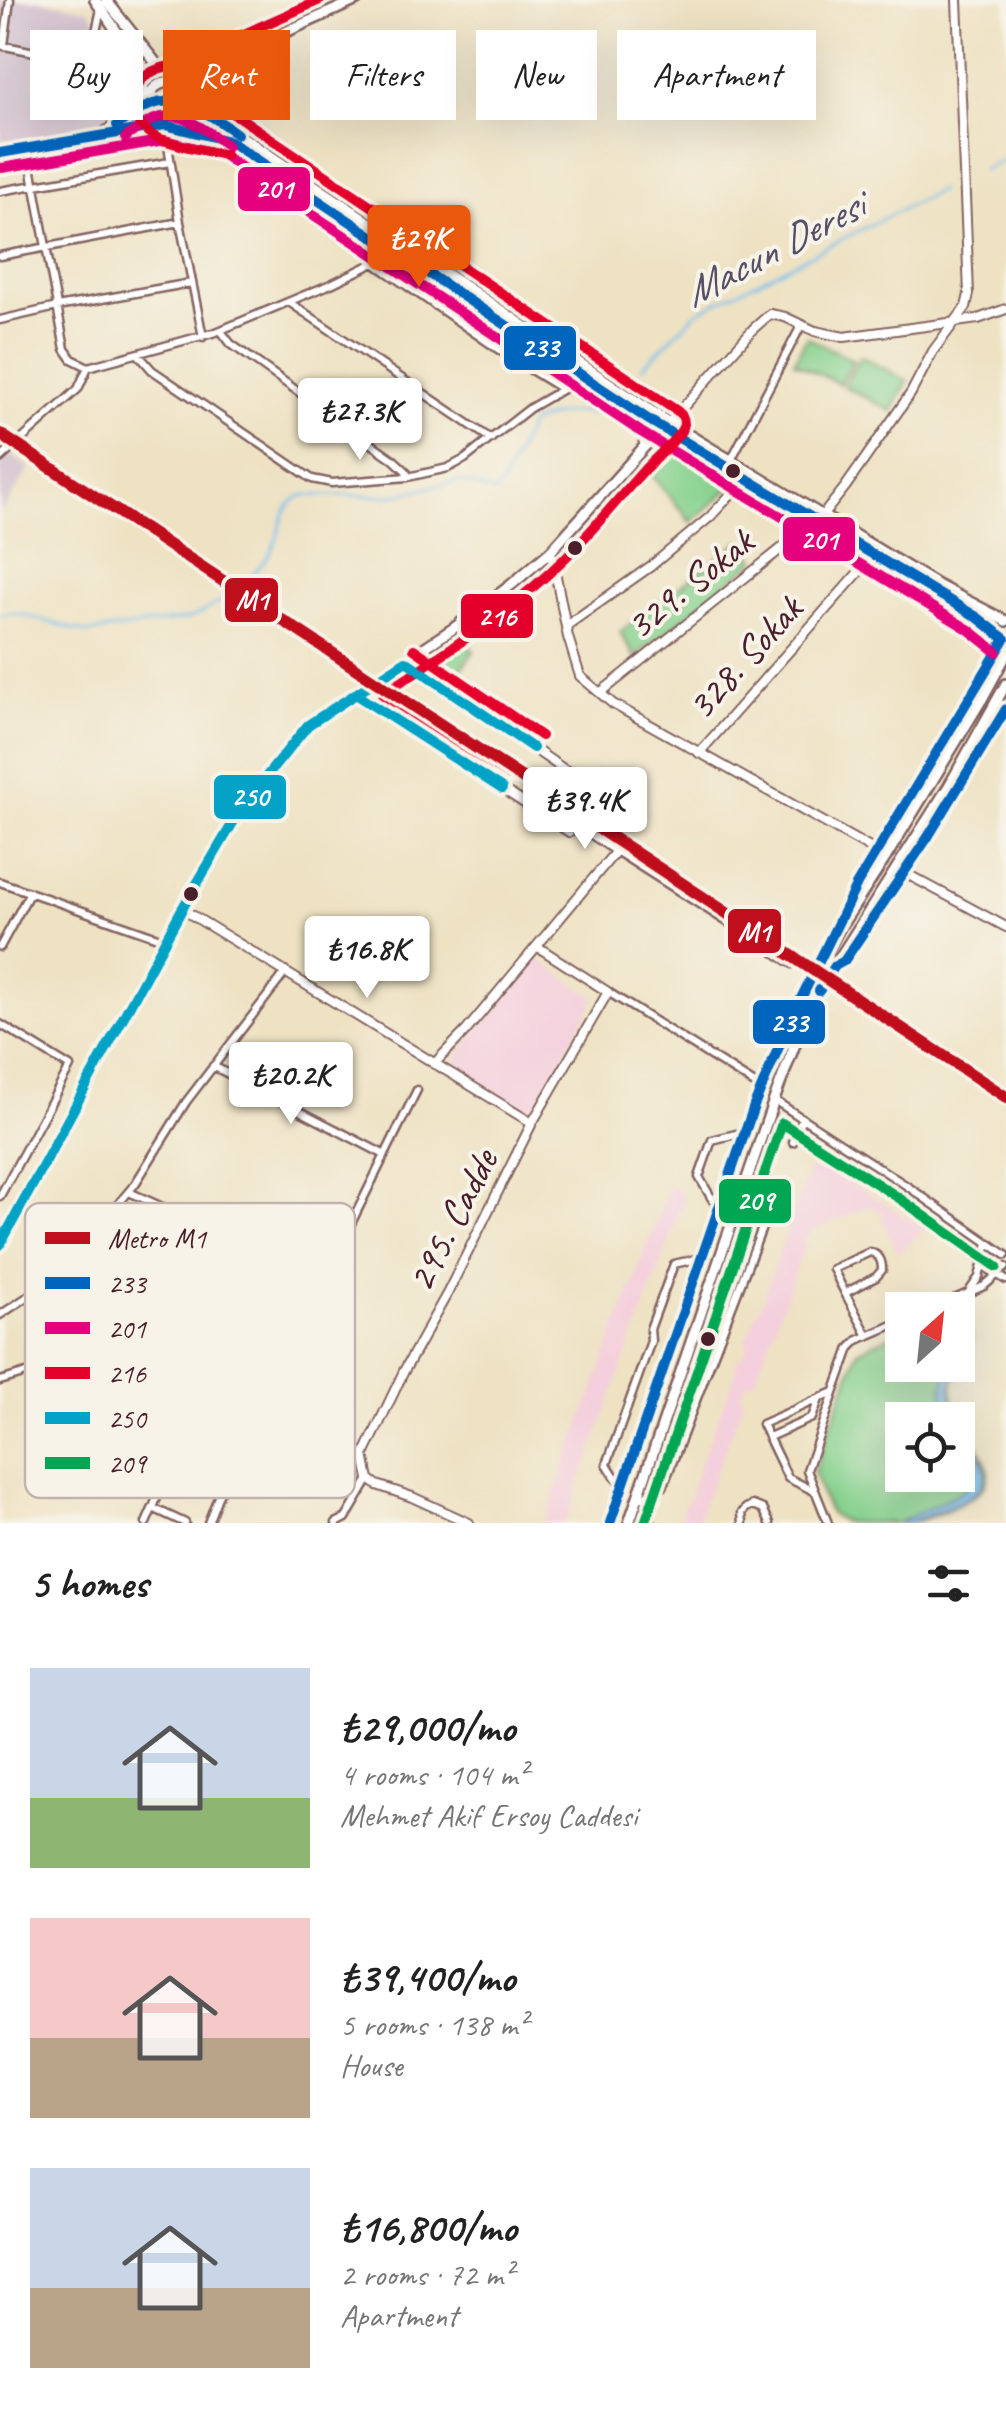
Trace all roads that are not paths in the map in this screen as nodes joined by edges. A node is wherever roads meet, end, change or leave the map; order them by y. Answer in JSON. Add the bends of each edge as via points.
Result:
{"nodes":[{"id":1,"x":10,"y":0,"type":"edge"},
{"id":2,"x":358,"y":0,"type":"edge"},
{"id":3,"x":957,"y":0,"type":"edge"},
{"id":4,"x":103,"y":2,"type":"edge"},
{"id":5,"x":117,"y":30,"type":"edge"},
{"id":6,"x":128,"y":30,"type":"edge"},
{"id":7,"x":290,"y":30,"type":"edge"},
{"id":8,"x":2,"y":45,"type":"edge"},
{"id":9,"x":143,"y":48,"type":"edge"},
{"id":10,"x":163,"y":70,"type":"edge"},
{"id":11,"x":163,"y":82,"type":"edge"},
{"id":12,"x":143,"y":86,"type":"edge"},
{"id":13,"x":163,"y":102,"type":"edge"},
{"id":14,"x":148,"y":106,"type":"junction"},
{"id":15,"x":186,"y":120,"type":"edge"},
{"id":16,"x":217,"y":120,"type":"edge"},
{"id":17,"x":165,"y":125,"type":"junction"},
{"id":18,"x":96,"y":138,"type":"junction"},
{"id":19,"x":28,"y":150,"type":"junction"},
{"id":20,"x":0,"y":153,"type":"edge"},
{"id":21,"x":170,"y":162,"type":"junction"},
{"id":22,"x":36,"y":184,"type":"junction"},
{"id":23,"x":0,"y":192,"type":"edge"},
{"id":24,"x":180,"y":222,"type":"junction"},
{"id":25,"x":388,"y":246,"type":"junction"},
{"id":26,"x":46,"y":247,"type":"junction"},
{"id":27,"x":0,"y":256,"type":"edge"},
{"id":28,"x":374,"y":262,"type":"junction"},
{"id":29,"x":191,"y":283,"type":"junction"},
{"id":30,"x":448,"y":286,"type":"junction"},
{"id":31,"x":289,"y":302,"type":"junction"},
{"id":32,"x":57,"y":306,"type":"junction"},
{"id":33,"x":436,"y":306,"type":"junction"},
{"id":34,"x":1006,"y":309,"type":"edge"},
{"id":35,"x":0,"y":320,"type":"edge"},
{"id":36,"x":956,"y":322,"type":"junction"},
{"id":37,"x":802,"y":324,"type":"junction"},
{"id":38,"x":221,"y":330,"type":"junction"},
{"id":39,"x":203,"y":336,"type":"junction"},
{"id":40,"x":138,"y":354,"type":"junction"},
{"id":41,"x":88,"y":368,"type":"junction"},
{"id":42,"x":584,"y":377,"type":"junction"},
{"id":43,"x":563,"y":390,"type":"junction"},
{"id":44,"x":631,"y":409,"type":"junction"},
{"id":45,"x":652,"y":417,"type":"junction"},
{"id":46,"x":667,"y":427,"type":"junction"},
{"id":47,"x":643,"y":432,"type":"junction"},
{"id":48,"x":492,"y":438,"type":"junction"},
{"id":49,"x":645,"y":446,"type":"junction"},
{"id":50,"x":0,"y":459,"type":"edge"},
{"id":51,"x":731,"y":460,"type":"junction"},
{"id":52,"x":408,"y":477,"type":"junction"},
{"id":53,"x":746,"y":479,"type":"junction"},
{"id":54,"x":819,"y":518,"type":"junction"},
{"id":55,"x":551,"y":551,"type":"junction"},
{"id":56,"x":874,"y":556,"type":"junction"},
{"id":57,"x":1006,"y":621,"type":"edge"},
{"id":58,"x":566,"y":626,"type":"junction"},
{"id":59,"x":1006,"y":639,"type":"edge"},
{"id":60,"x":1006,"y":655,"type":"edge"},
{"id":61,"x":406,"y":661,"type":"junction"},
{"id":62,"x":988,"y":669,"type":"junction"},
{"id":63,"x":1006,"y":672,"type":"edge"},
{"id":64,"x":1006,"y":684,"type":"edge"},
{"id":65,"x":600,"y":693,"type":"junction"},
{"id":66,"x":355,"y":694,"type":"junction"},
{"id":67,"x":1006,"y":709,"type":"edge"},
{"id":68,"x":699,"y":752,"type":"junction"},
{"id":69,"x":574,"y":822,"type":"junction"},
{"id":70,"x":616,"y":851,"type":"junction"},
{"id":71,"x":877,"y":852,"type":"junction"},
{"id":72,"x":905,"y":873,"type":"junction"},
{"id":73,"x":0,"y":882,"type":"edge"},
{"id":74,"x":30,"y":892,"type":"junction"},
{"id":75,"x":182,"y":909,"type":"junction"},
{"id":76,"x":1006,"y":927,"type":"edge"},
{"id":77,"x":166,"y":940,"type":"junction"},
{"id":78,"x":0,"y":947,"type":"edge"},
{"id":79,"x":538,"y":947,"type":"junction"},
{"id":80,"x":820,"y":960,"type":"junction"},
{"id":81,"x":793,"y":964,"type":"dead end"},
{"id":82,"x":835,"y":966,"type":"junction"},
{"id":83,"x":284,"y":973,"type":"junction"},
{"id":84,"x":608,"y":992,"type":"junction"},
{"id":85,"x":0,"y":1024,"type":"edge"},
{"id":86,"x":434,"y":1064,"type":"junction"},
{"id":87,"x":214,"y":1066,"type":"junction"},
{"id":88,"x":761,"y":1088,"type":"junction"},
{"id":89,"x":417,"y":1090,"type":"dead end"},
{"id":90,"x":774,"y":1100,"type":"junction"},
{"id":91,"x":802,"y":1118,"type":"junction"},
{"id":92,"x":532,"y":1123,"type":"junction"},
{"id":93,"x":745,"y":1132,"type":"junction"},
{"id":94,"x":793,"y":1142,"type":"dead end"},
{"id":95,"x":386,"y":1156,"type":"junction"},
{"id":96,"x":746,"y":1180,"type":"junction"},
{"id":97,"x":129,"y":1192,"type":"junction"},
{"id":98,"x":0,"y":1196,"type":"edge"},
{"id":99,"x":120,"y":1203,"type":"edge"},
{"id":100,"x":154,"y":1203,"type":"edge"},
{"id":101,"x":718,"y":1208,"type":"junction"},
{"id":102,"x":355,"y":1217,"type":"edge"},
{"id":103,"x":988,"y":1243,"type":"junction"},
{"id":104,"x":0,"y":1246,"type":"edge"},
{"id":105,"x":1006,"y":1254,"type":"edge"},
{"id":106,"x":702,"y":1258,"type":"junction"},
{"id":107,"x":983,"y":1266,"type":"junction"},
{"id":108,"x":1006,"y":1267,"type":"edge"},
{"id":109,"x":996,"y":1274,"type":"junction"},
{"id":110,"x":1006,"y":1280,"type":"edge"},
{"id":111,"x":968,"y":1292,"type":"edge"},
{"id":112,"x":971,"y":1292,"type":"edge"},
{"id":113,"x":845,"y":1293,"type":"junction"},
{"id":114,"x":25,"y":1299,"type":"edge"},
{"id":115,"x":0,"y":1315,"type":"edge"},
{"id":116,"x":885,"y":1328,"type":"edge"},
{"id":117,"x":868,"y":1336,"type":"junction"},
{"id":118,"x":25,"y":1373,"type":"edge"},
{"id":119,"x":0,"y":1381,"type":"edge"},
{"id":120,"x":835,"y":1392,"type":"junction"},
{"id":121,"x":820,"y":1398,"type":"junction"},
{"id":122,"x":769,"y":1438,"type":"junction"},
{"id":123,"x":369,"y":1480,"type":"junction"},
{"id":124,"x":622,"y":1488,"type":"junction"},
{"id":125,"x":815,"y":1491,"type":"junction"},
{"id":126,"x":157,"y":1498,"type":"edge"},
{"id":127,"x":217,"y":1498,"type":"edge"},
{"id":128,"x":636,"y":1500,"type":"junction"},
{"id":129,"x":153,"y":1508,"type":"junction"},
{"id":130,"x":825,"y":1522,"type":"edge"},
{"id":131,"x":146,"y":1523,"type":"edge"},
{"id":132,"x":185,"y":1523,"type":"edge"},
{"id":133,"x":208,"y":1523,"type":"edge"},
{"id":134,"x":336,"y":1523,"type":"edge"},
{"id":135,"x":468,"y":1523,"type":"edge"},
{"id":136,"x":610,"y":1523,"type":"edge"},
{"id":137,"x":629,"y":1523,"type":"edge"},
{"id":138,"x":743,"y":1523,"type":"edge"},
{"id":139,"x":770,"y":1523,"type":"edge"}],
"edges":[{"from":1,"to":8,"type":"street"},
{"from":2,"to":7,"type":"main road"},
{"from":3,"to":36,"type":"street","via":[[969,294]]},
{"from":4,"to":5,"type":"main road"},
{"from":4,"to":6,"type":"main road"},
{"from":4,"to":8,"type":"street","via":[[89,63]]},
{"from":9,"to":10,"type":"main road"},
{"from":11,"to":14,"type":"main road"},
{"from":12,"to":14,"type":"main road"},
{"from":13,"to":14,"type":"main road"},
{"from":14,"to":17,"type":"main road"},
{"from":14,"to":18,"type":"main road"},
{"from":15,"to":17,"type":"main road"},
{"from":16,"to":45,"type":"main road"},
{"from":17,"to":18,"type":"main road"},
{"from":17,"to":21,"type":"street"},
{"from":17,"to":25,"type":"main road","via":[[228,141]]},
{"from":18,"to":19,"type":"main road"},
{"from":19,"to":20,"type":"main road"},
{"from":19,"to":22,"type":"street"},
{"from":21,"to":22,"type":"street"},
{"from":21,"to":24,"type":"street"},
{"from":22,"to":23,"type":"street"},
{"from":22,"to":26,"type":"street"},
{"from":24,"to":26,"type":"street"},
{"from":24,"to":29,"type":"street"},
{"from":25,"to":28,"type":"street"},
{"from":25,"to":30,"type":"main road"},
{"from":26,"to":27,"type":"street"},
{"from":26,"to":32,"type":"street"},
{"from":28,"to":31,"type":"street"},
{"from":28,"to":33,"type":"street"},
{"from":29,"to":32,"type":"street"},
{"from":29,"to":39,"type":"street"},
{"from":30,"to":33,"type":"street"},
{"from":30,"to":42,"type":"main road"},
{"from":31,"to":38,"type":"street"},
{"from":31,"to":48,"type":"street"},
{"from":32,"to":35,"type":"street"},
{"from":32,"to":41,"type":"street","via":[[64,349]]},
{"from":33,"to":43,"type":"street"},
{"from":34,"to":36,"type":"street"},
{"from":36,"to":37,"type":"street","via":[[844,337]]},
{"from":36,"to":54,"type":"street","name":"329. Sokak"},
{"from":37,"to":46,"type":"street","via":[[770,314]]},
{"from":37,"to":51,"type":"street"},
{"from":38,"to":39,"type":"street"},
{"from":38,"to":52,"type":"street"},
{"from":39,"to":40,"type":"street"},
{"from":40,"to":41,"type":"street"},
{"from":40,"to":52,"type":"street","via":[[317,481]]},
{"from":41,"to":50,"type":"street","via":[[78,389]]},
{"from":42,"to":43,"type":"street"},
{"from":42,"to":44,"type":"main road"},
{"from":43,"to":48,"type":"street"},
{"from":44,"to":45,"type":"main road"},
{"from":44,"to":47,"type":"main road"},
{"from":45,"to":46,"type":"main road"},
{"from":45,"to":47,"type":"main road"},
{"from":46,"to":49,"type":"main road"},
{"from":46,"to":51,"type":"main road"},
{"from":46,"to":53,"type":"main road"},
{"from":47,"to":49,"type":"main road"},
{"from":48,"to":52,"type":"street","via":[[456,464]]},
{"from":49,"to":55,"type":"main road"},
{"from":51,"to":54,"type":"main road"},
{"from":53,"to":54,"type":"main road"},
{"from":53,"to":58,"type":"street","via":[[710,518]]},
{"from":54,"to":56,"type":"main road"},
{"from":54,"to":57,"type":"main road"},
{"from":54,"to":65,"type":"street","name":"329. Sokak"},
{"from":55,"to":58,"type":"street"},
{"from":55,"to":61,"type":"main road"},
{"from":56,"to":59,"type":"main road"},
{"from":56,"to":68,"type":"street","name":"328. Sokak"},
{"from":58,"to":65,"type":"street","via":[[580,676]]},
{"from":59,"to":62,"type":"main road"},
{"from":60,"to":80,"type":"main road","bridge":true},
{"from":61,"to":66,"type":"main road"},
{"from":61,"to":69,"type":"street","via":[[594,790]]},
{"from":62,"to":63,"type":"main road"},
{"from":62,"to":71,"type":"main road"},
{"from":64,"to":82,"type":"main road"},
{"from":65,"to":68,"type":"street"},
{"from":66,"to":69,"type":"street","via":[[569,832]]},
{"from":66,"to":75,"type":"main road","via":[[300,732],[244,804]]},
{"from":67,"to":72,"type":"main road"},
{"from":68,"to":71,"type":"street"},
{"from":69,"to":70,"type":"street"},
{"from":70,"to":79,"type":"street"},
{"from":70,"to":81,"type":"street"},
{"from":71,"to":80,"type":"main road"},
{"from":72,"to":76,"type":"street"},
{"from":72,"to":82,"type":"main road"},
{"from":73,"to":74,"type":"street"},
{"from":74,"to":77,"type":"street"},
{"from":74,"to":78,"type":"street"},
{"from":75,"to":77,"type":"main road"},
{"from":75,"to":83,"type":"street"},
{"from":77,"to":104,"type":"main road"},
{"from":79,"to":84,"type":"street"},
{"from":79,"to":86,"type":"street"},
{"from":80,"to":88,"type":"main road"},
{"from":82,"to":90,"type":"main road"},
{"from":83,"to":86,"type":"street"},
{"from":83,"to":87,"type":"street"},
{"from":84,"to":88,"type":"street"},
{"from":84,"to":92,"type":"street","name":"295. Cadde"},
{"from":85,"to":98,"type":"street","via":[[70,1067]]},
{"from":86,"to":92,"type":"street"},
{"from":87,"to":95,"type":"street"},
{"from":87,"to":97,"type":"street"},
{"from":88,"to":93,"type":"main road"},
{"from":89,"to":95,"type":"street"},
{"from":90,"to":91,"type":"street"},
{"from":90,"to":96,"type":"main road"},
{"from":91,"to":94,"type":"street"},
{"from":91,"to":103,"type":"street"},
{"from":92,"to":123,"type":"street","name":"295. Cadde","via":[[364,1456]]},
{"from":93,"to":101,"type":"main road"},
{"from":93,"to":101,"type":"street","via":[[712,1140],[699,1177]]},
{"from":95,"to":102,"type":"street"},
{"from":96,"to":128,"type":"main road"},
{"from":96,"to":128,"type":"street","via":[[765,1220],[664,1487]]},
{"from":97,"to":99,"type":"street"},
{"from":97,"to":100,"type":"street"},
{"from":101,"to":106,"type":"main road"},
{"from":103,"to":105,"type":"street"},
{"from":103,"to":107,"type":"street"},
{"from":106,"to":124,"type":"main road"},
{"from":106,"to":124,"type":"street","via":[[674,1264],[650,1329],[607,1464]]},
{"from":107,"to":109,"type":"street"},
{"from":107,"to":111,"type":"street"},
{"from":108,"to":109,"type":"street"},
{"from":109,"to":110,"type":"street"},
{"from":109,"to":112,"type":"street"},
{"from":113,"to":113,"type":"street","via":[[882,1270],[877,1254],[833,1270]]},
{"from":113,"to":117,"type":"street"},
{"from":114,"to":115,"type":"street"},
{"from":116,"to":117,"type":"street"},
{"from":117,"to":120,"type":"street","via":[[850,1348]]},
{"from":118,"to":119,"type":"street"},
{"from":120,"to":121,"type":"street"},
{"from":120,"to":125,"type":"street","via":[[807,1470]]},
{"from":121,"to":122,"type":"street","via":[[812,1418]]},
{"from":121,"to":122,"type":"street","via":[[762,1424]]},
{"from":122,"to":125,"type":"street","via":[[788,1478]]},
{"from":123,"to":134,"type":"street"},
{"from":123,"to":135,"type":"street"},
{"from":124,"to":136,"type":"main road"},
{"from":125,"to":130,"type":"street"},
{"from":126,"to":129,"type":"street"},
{"from":127,"to":133,"type":"street"},
{"from":128,"to":137,"type":"main road"},
{"from":129,"to":131,"type":"street"},
{"from":129,"to":132,"type":"street"},
{"from":138,"to":139,"type":"street","via":[[742,1513],[753,1505]]}]}
